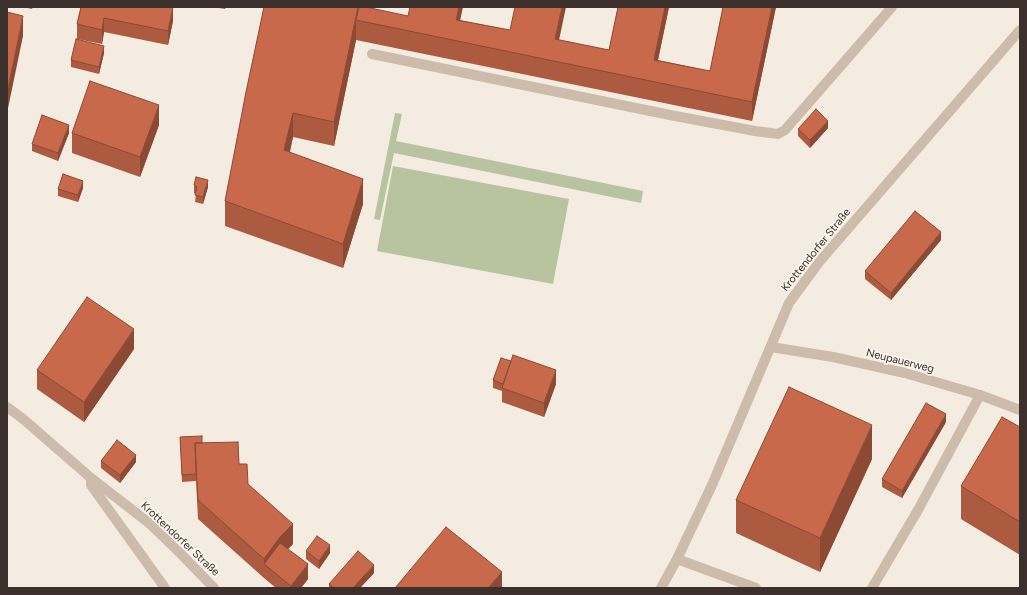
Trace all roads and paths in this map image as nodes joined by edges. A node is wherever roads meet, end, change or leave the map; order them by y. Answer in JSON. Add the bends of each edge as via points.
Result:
{"nodes":[{"id":1,"x":892,"y":7,"type":"edge"},
{"id":2,"x":1020,"y":30,"type":"edge"},
{"id":3,"x":372,"y":54,"type":"dead end"},
{"id":4,"x":771,"y":347,"type":"junction"},
{"id":5,"x":980,"y":395,"type":"junction"},
{"id":6,"x":7,"y":407,"type":"edge"},
{"id":7,"x":1020,"y":410,"type":"edge"},
{"id":8,"x":91,"y":478,"type":"junction"},
{"id":9,"x":677,"y":559,"type":"junction"},
{"id":10,"x":166,"y":588,"type":"edge"},
{"id":11,"x":214,"y":588,"type":"edge"},
{"id":12,"x":661,"y":588,"type":"edge"},
{"id":13,"x":756,"y":588,"type":"edge"},
{"id":14,"x":872,"y":588,"type":"edge"}],
"edges":[{"from":1,"to":3,"type":"street","via":[[785,130],[778,134],[670,115]]},
{"from":2,"to":4,"type":"street","name":"Krottendorfer Straße","via":[[820,262],[789,304]]},
{"from":4,"to":5,"type":"street","name":"Neupauerweg","via":[[833,357]]},
{"from":4,"to":9,"type":"street","name":"Krottendorfer Straße","via":[[712,486]]},
{"from":5,"to":7,"type":"street","name":"Neupauerweg"},
{"from":5,"to":14,"type":"street","via":[[918,510]]},
{"from":6,"to":8,"type":"street","name":"Krottendorfer Straße"},
{"from":8,"to":10,"type":"street","name":"Krottendorfer Straße","via":[[91,485]]},
{"from":8,"to":11,"type":"street","name":"Krottendorfer Straße","via":[[149,523]]},
{"from":9,"to":12,"type":"street","name":"Krottendorfer Straße"},
{"from":9,"to":13,"type":"street"}]}
